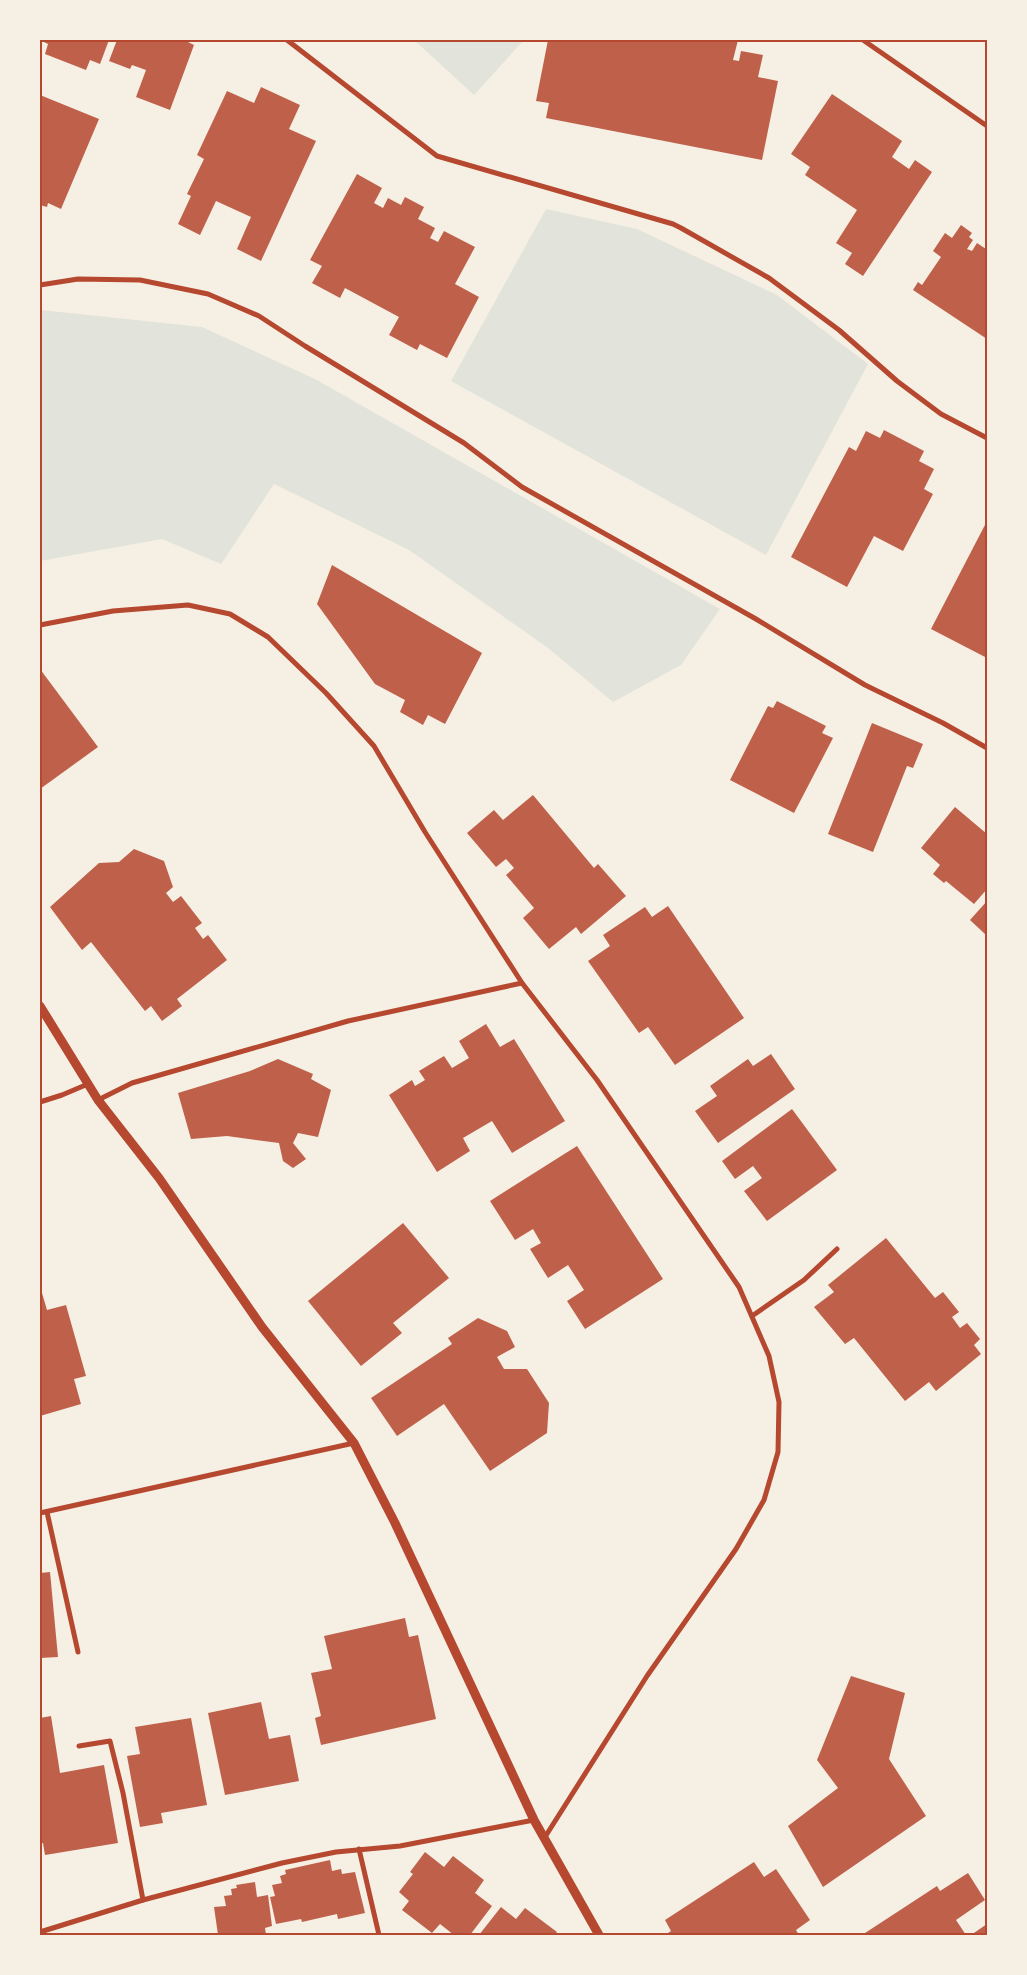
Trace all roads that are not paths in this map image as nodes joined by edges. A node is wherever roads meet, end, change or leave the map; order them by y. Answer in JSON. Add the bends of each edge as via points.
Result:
{"nodes":[{"id":1,"x":287,"y":40,"type":"edge"},
{"id":2,"x":863,"y":40,"type":"edge"},
{"id":3,"x":987,"y":126,"type":"edge"},
{"id":4,"x":40,"y":285,"type":"edge"},
{"id":5,"x":987,"y":438,"type":"edge"},
{"id":6,"x":40,"y":625,"type":"edge"},
{"id":7,"x":987,"y":748,"type":"edge"},
{"id":8,"x":522,"y":983,"type":"junction"},
{"id":9,"x":40,"y":1006,"type":"edge"},
{"id":10,"x":88,"y":1084,"type":"junction"},
{"id":11,"x":98,"y":1100,"type":"junction"},
{"id":12,"x":40,"y":1102,"type":"edge"},
{"id":13,"x":837,"y":1249,"type":"dead end"},
{"id":14,"x":752,"y":1316,"type":"junction"},
{"id":15,"x":354,"y":1443,"type":"junction"},
{"id":16,"x":47,"y":1512,"type":"junction"},
{"id":17,"x":40,"y":1513,"type":"edge"},
{"id":18,"x":78,"y":1652,"type":"dead end"},
{"id":19,"x":78,"y":1746,"type":"dead end"},
{"id":20,"x":534,"y":1820,"type":"junction"},
{"id":21,"x":545,"y":1837,"type":"junction"},
{"id":22,"x":359,"y":1849,"type":"junction"},
{"id":23,"x":143,"y":1900,"type":"junction"},
{"id":24,"x":40,"y":1932,"type":"edge"},
{"id":25,"x":379,"y":1935,"type":"edge"},
{"id":26,"x":599,"y":1935,"type":"edge"}],
"edges":[{"from":1,"to":5,"type":"street","via":[[437,156],[673,224],[769,278],[942,414]]},
{"from":2,"to":3,"type":"street"},
{"from":4,"to":7,"type":"street","via":[[78,279],[140,280],[208,294],[259,316],[464,443],[522,488],[756,619],[865,685]]},
{"from":6,"to":8,"type":"street","via":[[113,611],[188,605],[230,614],[268,638],[326,693],[374,746],[424,832]]},
{"from":8,"to":11,"type":"street","via":[[338,1024],[132,1083]]},
{"from":8,"to":14,"type":"street","via":[[597,1080],[739,1287]]},
{"from":9,"to":10,"type":"street"},
{"from":10,"to":11,"type":"street"},
{"from":10,"to":12,"type":"street"},
{"from":11,"to":15,"type":"street","via":[[165,1186],[262,1327]]},
{"from":13,"to":14,"type":"street","via":[[804,1280]]},
{"from":14,"to":21,"type":"street","via":[[769,1356],[778,1402],[778,1452],[764,1500],[736,1548],[648,1676]]},
{"from":15,"to":16,"type":"street"},
{"from":15,"to":20,"type":"street","via":[[395,1523]]},
{"from":16,"to":17,"type":"street"},
{"from":16,"to":18,"type":"street"},
{"from":19,"to":23,"type":"street","via":[[110,1741]]},
{"from":20,"to":21,"type":"street"},
{"from":20,"to":22,"type":"street","via":[[400,1846]]},
{"from":21,"to":26,"type":"street"},
{"from":22,"to":23,"type":"street","via":[[282,1863]]},
{"from":22,"to":25,"type":"street"},
{"from":23,"to":24,"type":"street"}]}
